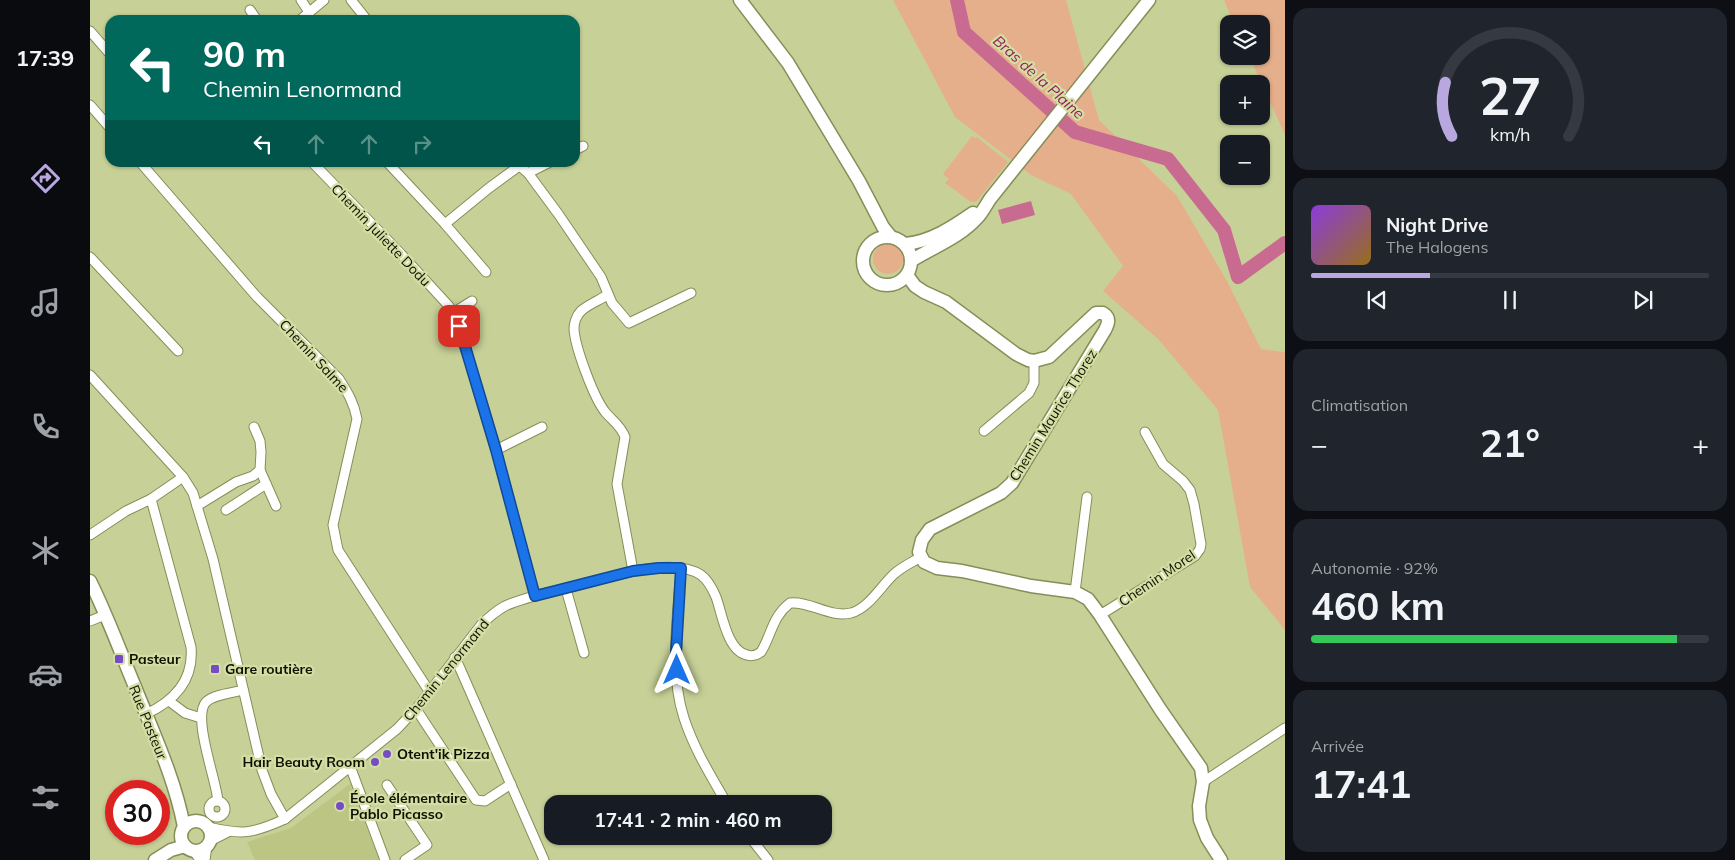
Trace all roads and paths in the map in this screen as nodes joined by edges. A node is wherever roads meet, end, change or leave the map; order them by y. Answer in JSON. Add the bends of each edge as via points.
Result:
{"nodes":[{"id":1,"x":301,"y":0,"type":"edge"},
{"id":2,"x":324,"y":0,"type":"edge"},
{"id":3,"x":351,"y":0,"type":"edge"},
{"id":4,"x":740,"y":0,"type":"edge"},
{"id":5,"x":1149,"y":0,"type":"edge"},
{"id":6,"x":250,"y":10,"type":"dead end"},
{"id":7,"x":309,"y":12,"type":"junction"},
{"id":8,"x":254,"y":15,"type":"edge"},
{"id":9,"x":306,"y":15,"type":"edge"},
{"id":10,"x":363,"y":15,"type":"edge"},
{"id":11,"x":90,"y":31,"type":"edge"},
{"id":12,"x":105,"y":48,"type":"edge"},
{"id":13,"x":90,"y":105,"type":"edge"},
{"id":14,"x":105,"y":122,"type":"edge"},
{"id":15,"x":144,"y":167,"type":"edge"},
{"id":16,"x":317,"y":167,"type":"edge"},
{"id":17,"x":392,"y":167,"type":"edge"},
{"id":18,"x":514,"y":167,"type":"edge"},
{"id":19,"x":521,"y":167,"type":"edge"},
{"id":20,"x":540,"y":167,"type":"edge"},
{"id":21,"x":528,"y":173,"type":"junction"},
{"id":22,"x":990,"y":199,"type":"junction"},
{"id":23,"x":874,"y":210,"type":"junction"},
{"id":24,"x":974,"y":213,"type":"junction"},
{"id":25,"x":445,"y":224,"type":"junction"},
{"id":26,"x":968,"y":227,"type":"junction"},
{"id":27,"x":891,"y":237,"type":"junction"},
{"id":28,"x":877,"y":239,"type":"junction"},
{"id":29,"x":905,"y":244,"type":"junction"},
{"id":30,"x":90,"y":258,"type":"edge"},
{"id":31,"x":911,"y":261,"type":"junction"},
{"id":32,"x":486,"y":272,"type":"dead end"},
{"id":33,"x":907,"y":275,"type":"junction"},
{"id":34,"x":890,"y":285,"type":"junction"},
{"id":35,"x":691,"y":293,"type":"dead end"},
{"id":36,"x":607,"y":296,"type":"junction"},
{"id":37,"x":938,"y":298,"type":"junction"},
{"id":38,"x":472,"y":301,"type":"dead end"},
{"id":39,"x":453,"y":313,"type":"junction"},
{"id":40,"x":178,"y":351,"type":"dead end"},
{"id":41,"x":1034,"y":361,"type":"junction"},
{"id":42,"x":90,"y":375,"type":"edge"},
{"id":43,"x":254,"y":427,"type":"dead end"},
{"id":44,"x":542,"y":428,"type":"dead end"},
{"id":45,"x":984,"y":431,"type":"dead end"},
{"id":46,"x":1145,"y":432,"type":"dead end"},
{"id":47,"x":496,"y":450,"type":"junction"},
{"id":48,"x":260,"y":470,"type":"junction"},
{"id":49,"x":183,"y":477,"type":"junction"},
{"id":50,"x":266,"y":484,"type":"junction"},
{"id":51,"x":1087,"y":498,"type":"dead end"},
{"id":52,"x":151,"y":499,"type":"junction"},
{"id":53,"x":197,"y":506,"type":"junction"},
{"id":54,"x":276,"y":506,"type":"dead end"},
{"id":55,"x":226,"y":510,"type":"dead end"},
{"id":56,"x":90,"y":535,"type":"edge"},
{"id":57,"x":921,"y":557,"type":"junction"},
{"id":58,"x":681,"y":568,"type":"junction"},
{"id":59,"x":633,"y":571,"type":"junction"},
{"id":60,"x":90,"y":581,"type":"edge"},
{"id":61,"x":566,"y":589,"type":"junction"},
{"id":62,"x":1075,"y":592,"type":"junction"},
{"id":63,"x":535,"y":596,"type":"junction"},
{"id":64,"x":105,"y":615,"type":"junction"},
{"id":65,"x":1100,"y":615,"type":"junction"},
{"id":66,"x":90,"y":622,"type":"edge"},
{"id":67,"x":584,"y":654,"type":"dead end"},
{"id":68,"x":455,"y":657,"type":"junction"},
{"id":69,"x":243,"y":690,"type":"junction"},
{"id":70,"x":430,"y":691,"type":"junction"},
{"id":71,"x":169,"y":701,"type":"junction"},
{"id":72,"x":416,"y":709,"type":"junction"},
{"id":73,"x":146,"y":714,"type":"junction"},
{"id":74,"x":201,"y":718,"type":"junction"},
{"id":75,"x":1285,"y":728,"type":"edge"},
{"id":76,"x":350,"y":766,"type":"junction"},
{"id":77,"x":1203,"y":782,"type":"junction"},
{"id":78,"x":511,"y":784,"type":"junction"},
{"id":79,"x":387,"y":785,"type":"dead end"},
{"id":80,"x":722,"y":795,"type":"edge"},
{"id":81,"x":218,"y":801,"type":"dead end"},
{"id":82,"x":285,"y":820,"type":"junction"},
{"id":83,"x":208,"y":827,"type":"junction"},
{"id":84,"x":228,"y":832,"type":"junction"},
{"id":85,"x":190,"y":841,"type":"edge"},
{"id":86,"x":208,"y":844,"type":"junction"},
{"id":87,"x":756,"y":845,"type":"edge"},
{"id":88,"x":155,"y":860,"type":"edge"},
{"id":89,"x":206,"y":860,"type":"edge"},
{"id":90,"x":385,"y":860,"type":"edge"},
{"id":91,"x":405,"y":860,"type":"edge"},
{"id":92,"x":544,"y":860,"type":"edge"},
{"id":93,"x":768,"y":860,"type":"edge"},
{"id":94,"x":1221,"y":860,"type":"edge"}],
"edges":[{"from":1,"to":7,"type":"street"},
{"from":2,"to":7,"type":"street"},
{"from":3,"to":10,"type":"street"},
{"from":4,"to":23,"type":"main road","via":[[788,63]]},
{"from":5,"to":22,"type":"main road"},
{"from":6,"to":8,"type":"street"},
{"from":7,"to":9,"type":"street"},
{"from":11,"to":12,"type":"street"},
{"from":13,"to":14,"type":"street"},
{"from":15,"to":70,"type":"street","name":"Chemin Salme","via":[[258,297],[339,379],[350,395],[357,419],[333,525],[338,550]]},
{"from":16,"to":39,"type":"street","name":"Chemin Juliette Dodu"},
{"from":17,"to":25,"type":"street"},
{"from":18,"to":25,"type":"street"},
{"from":19,"to":21,"type":"street"},
{"from":20,"to":21,"type":"street"},
{"from":21,"to":36,"type":"street","via":[[601,277]]},
{"from":22,"to":24,"type":"main road"},
{"from":22,"to":26,"type":"main road"},
{"from":23,"to":27,"type":"main road"},
{"from":23,"to":28,"type":"main road"},
{"from":24,"to":26,"type":"main road"},
{"from":24,"to":29,"type":"main road","via":[[933,236]]},
{"from":25,"to":32,"type":"street"},
{"from":26,"to":31,"type":"main road"},
{"from":27,"to":28,"type":"main road"},
{"from":27,"to":29,"type":"main road"},
{"from":28,"to":34,"type":"main road","via":[[866,249],[863,264],[870,278]]},
{"from":29,"to":31,"type":"main road"},
{"from":30,"to":40,"type":"street"},
{"from":31,"to":33,"type":"main road"},
{"from":33,"to":34,"type":"main road"},
{"from":33,"to":37,"type":"main road","via":[[914,286]]},
{"from":34,"to":37,"type":"main road"},
{"from":35,"to":36,"type":"street","via":[[629,323]]},
{"from":36,"to":59,"type":"street","via":[[581,311],[574,328],[591,387],[625,437],[617,484]]},
{"from":37,"to":41,"type":"main road","via":[[1016,354]]},
{"from":38,"to":39,"type":"street"},
{"from":39,"to":47,"type":"street","name":"Chemin Juliette Dodu"},
{"from":41,"to":45,"type":"street","via":[[1034,383],[1029,393]]},
{"from":41,"to":57,"type":"main road","name":"Chemin Maurice Thorez","via":[[1056,352],[1093,315],[1101,312],[1107,317],[1109,322],[1105,330],[1012,482],[1001,493],[930,529],[920,545]]},
{"from":42,"to":49,"type":"street"},
{"from":43,"to":48,"type":"street","via":[[260,446]]},
{"from":44,"to":47,"type":"street"},
{"from":46,"to":65,"type":"street","name":"Chemin Morel","via":[[1163,464],[1184,480],[1190,490],[1201,539],[1200,549],[1194,556]]},
{"from":47,"to":63,"type":"street","name":"Chemin Juliette Dodu"},
{"from":48,"to":50,"type":"street"},
{"from":48,"to":53,"type":"street"},
{"from":49,"to":52,"type":"street"},
{"from":49,"to":53,"type":"street"},
{"from":50,"to":54,"type":"street"},
{"from":50,"to":55,"type":"street"},
{"from":51,"to":62,"type":"street"},
{"from":52,"to":56,"type":"street"},
{"from":52,"to":71,"type":"street","via":[[192,656],[187,677]]},
{"from":53,"to":69,"type":"street","via":[[213,559]]},
{"from":57,"to":58,"type":"street","name":"Chemin Lenormand","via":[[895,573],[860,608],[851,612],[828,612],[805,604],[790,604],[781,610],[761,652],[753,656],[744,655],[734,646],[708,582],[701,575]]},
{"from":57,"to":62,"type":"main road","via":[[937,568]]},
{"from":58,"to":59,"type":"street","name":"Chemin Lenormand"},
{"from":58,"to":80,"type":"street","via":[[677,686],[692,742]]},
{"from":59,"to":61,"type":"street","name":"Chemin Lenormand"},
{"from":60,"to":64,"type":"main road","name":"Rue Pasteur"},
{"from":61,"to":63,"type":"street","name":"Chemin Lenormand"},
{"from":61,"to":67,"type":"street"},
{"from":62,"to":65,"type":"main road","via":[[1088,599]]},
{"from":63,"to":68,"type":"street","name":"Chemin Lenormand","via":[[494,613]]},
{"from":64,"to":66,"type":"street"},
{"from":64,"to":73,"type":"main road","name":"Rue Pasteur"},
{"from":65,"to":77,"type":"main road","via":[[1198,762]]},
{"from":68,"to":70,"type":"street","name":"Chemin Lenormand"},
{"from":68,"to":78,"type":"street"},
{"from":69,"to":74,"type":"street","via":[[212,698],[205,703]]},
{"from":69,"to":82,"type":"street","via":[[266,782]]},
{"from":70,"to":72,"type":"street","name":"Chemin Lenormand"},
{"from":71,"to":73,"type":"street"},
{"from":71,"to":74,"type":"street","via":[[185,713]]},
{"from":72,"to":76,"type":"street","name":"Chemin Lenormand","via":[[397,729]]},
{"from":72,"to":78,"type":"street","via":[[476,800],[485,801]]},
{"from":73,"to":85,"type":"main road","name":"Rue Pasteur"},
{"from":74,"to":81,"type":"street"},
{"from":75,"to":77,"type":"street"},
{"from":76,"to":82,"type":"street","name":"Chemin Lenormand"},
{"from":76,"to":90,"type":"street"},
{"from":77,"to":94,"type":"main road","via":[[1200,820]]},
{"from":78,"to":92,"type":"street"},
{"from":79,"to":91,"type":"street","via":[[427,845]]},
{"from":82,"to":84,"type":"street","name":"Chemin Lenormand","via":[[247,833]]},
{"from":83,"to":84,"type":"street","name":"Chemin Lenormand"},
{"from":83,"to":85,"type":"main road","via":[[200,822]]},
{"from":83,"to":86,"type":"main road"},
{"from":84,"to":86,"type":"street","name":"Chemin Lenormand"},
{"from":85,"to":86,"type":"main road","via":[[199,851]]},
{"from":85,"to":88,"type":"main road"},
{"from":86,"to":89,"type":"street"},
{"from":87,"to":93,"type":"street"}]}
